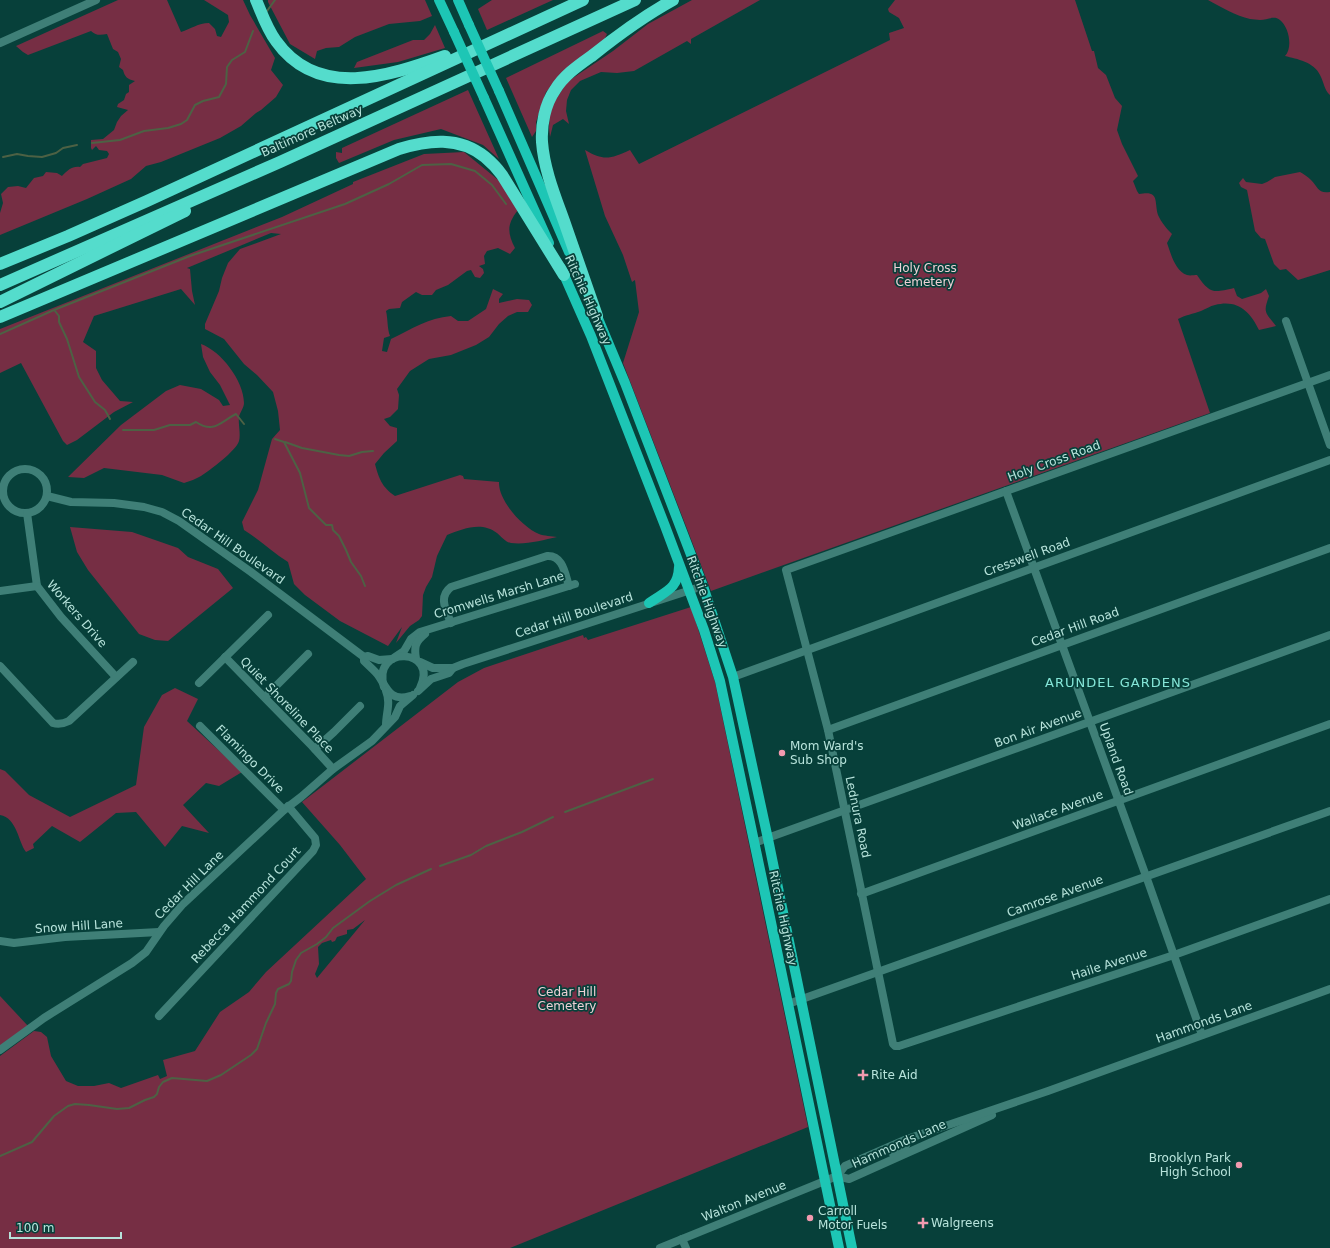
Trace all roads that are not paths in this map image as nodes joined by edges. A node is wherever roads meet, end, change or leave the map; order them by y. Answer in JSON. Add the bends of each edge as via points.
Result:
{"nodes":[{"id":1,"x":96,"y":0,"type":"edge"},
{"id":2,"x":439,"y":0,"type":"edge"},
{"id":3,"x":458,"y":0,"type":"edge"},
{"id":4,"x":583,"y":0,"type":"edge"},
{"id":5,"x":635,"y":0,"type":"edge"},
{"id":6,"x":673,"y":0,"type":"edge"},
{"id":7,"x":259,"y":3,"type":"edge"},
{"id":8,"x":516,"y":30,"type":"junction"},
{"id":9,"x":0,"y":43,"type":"edge"},
{"id":10,"x":280,"y":162,"type":"junction"},
{"id":11,"x":0,"y":264,"type":"edge"},
{"id":12,"x":564,"y":275,"type":"junction"},
{"id":13,"x":0,"y":285,"type":"edge"},
{"id":14,"x":0,"y":302,"type":"edge"},
{"id":15,"x":597,"y":316,"type":"junction"},
{"id":16,"x":0,"y":317,"type":"edge"},
{"id":17,"x":1286,"y":321,"type":"dead end"},
{"id":18,"x":1330,"y":375,"type":"edge"},
{"id":19,"x":1308,"y":383,"type":"junction"},
{"id":20,"x":1330,"y":445,"type":"edge"},
{"id":21,"x":1330,"y":460,"type":"edge"},
{"id":22,"x":2,"y":489,"type":"edge"},
{"id":23,"x":1006,"y":491,"type":"junction"},
{"id":24,"x":47,"y":496,"type":"junction"},
{"id":25,"x":27,"y":513,"type":"junction"},
{"id":26,"x":1330,"y":548,"type":"edge"},
{"id":27,"x":680,"y":565,"type":"junction"},
{"id":28,"x":1034,"y":568,"type":"junction"},
{"id":29,"x":786,"y":570,"type":"joint"},
{"id":30,"x":37,"y":586,"type":"junction"},
{"id":31,"x":703,"y":586,"type":"junction"},
{"id":32,"x":689,"y":590,"type":"junction"},
{"id":33,"x":0,"y":591,"type":"edge"},
{"id":34,"x":650,"y":603,"type":"junction"},
{"id":35,"x":268,"y":615,"type":"dead end"},
{"id":36,"x":451,"y":623,"type":"junction"},
{"id":37,"x":430,"y":629,"type":"junction"},
{"id":38,"x":1330,"y":636,"type":"edge"},
{"id":39,"x":1062,"y":645,"type":"junction"},
{"id":40,"x":808,"y":650,"type":"junction"},
{"id":41,"x":308,"y":654,"type":"dead end"},
{"id":42,"x":364,"y":657,"type":"junction"},
{"id":43,"x":225,"y":658,"type":"junction"},
{"id":44,"x":394,"y":658,"type":"junction"},
{"id":45,"x":418,"y":661,"type":"junction"},
{"id":46,"x":133,"y":662,"type":"dead end"},
{"id":47,"x":453,"y":668,"type":"junction"},
{"id":48,"x":1,"y":670,"type":"edge"},
{"id":49,"x":116,"y":677,"type":"junction"},
{"id":50,"x":733,"y":677,"type":"junction"},
{"id":51,"x":199,"y":682,"type":"dead end"},
{"id":52,"x":385,"y":688,"type":"junction"},
{"id":53,"x":415,"y":693,"type":"junction"},
{"id":54,"x":264,"y":698,"type":"junction"},
{"id":55,"x":360,"y":706,"type":"dead end"},
{"id":56,"x":1090,"y":722,"type":"junction"},
{"id":57,"x":1330,"y":724,"type":"edge"},
{"id":58,"x":386,"y":725,"type":"junction"},
{"id":59,"x":200,"y":726,"type":"dead end"},
{"id":60,"x":828,"y":730,"type":"junction"},
{"id":61,"x":315,"y":749,"type":"junction"},
{"id":62,"x":332,"y":769,"type":"junction"},
{"id":63,"x":1118,"y":801,"type":"junction"},
{"id":64,"x":286,"y":808,"type":"junction"},
{"id":65,"x":845,"y":811,"type":"junction"},
{"id":66,"x":1330,"y":811,"type":"edge"},
{"id":67,"x":768,"y":839,"type":"junction"},
{"id":68,"x":754,"y":844,"type":"junction"},
{"id":69,"x":1146,"y":876,"type":"junction"},
{"id":70,"x":861,"y":894,"type":"junction"},
{"id":71,"x":1330,"y":899,"type":"edge"},
{"id":72,"x":159,"y":932,"type":"junction"},
{"id":73,"x":0,"y":941,"type":"edge"},
{"id":74,"x":1174,"y":955,"type":"junction"},
{"id":75,"x":878,"y":972,"type":"junction"},
{"id":76,"x":1330,"y":989,"type":"edge"},
{"id":77,"x":801,"y":999,"type":"junction"},
{"id":78,"x":788,"y":1004,"type":"junction"},
{"id":79,"x":159,"y":1016,"type":"dead end"},
{"id":80,"x":1202,"y":1035,"type":"junction"},
{"id":81,"x":894,"y":1046,"type":"joint"},
{"id":82,"x":0,"y":1050,"type":"edge"},
{"id":83,"x":1018,"y":1101,"type":"junction"},
{"id":84,"x":952,"y":1124,"type":"junction"},
{"id":85,"x":907,"y":1139,"type":"junction"},
{"id":86,"x":913,"y":1151,"type":"junction"},
{"id":87,"x":886,"y":1162,"type":"junction"},
{"id":88,"x":837,"y":1176,"type":"junction"},
{"id":89,"x":825,"y":1181,"type":"junction"},
{"id":90,"x":682,"y":1239,"type":"junction"},
{"id":91,"x":660,"y":1248,"type":"edge"},
{"id":92,"x":686,"y":1248,"type":"edge"},
{"id":93,"x":839,"y":1248,"type":"edge"},
{"id":94,"x":852,"y":1248,"type":"edge"}],
"edges":[{"from":1,"to":9,"type":"street"},
{"from":2,"to":12,"type":"main road","name":"Ritchie Highway","bridge":true},
{"from":3,"to":15,"type":"main road","name":"Ritchie Highway","bridge":true},
{"from":4,"to":8,"type":"highway","name":"Baltimore Beltway"},
{"from":5,"to":10,"type":"highway","name":"Baltimore Beltway"},
{"from":6,"to":15,"type":"highway","via":[[628,28],[562,80],[554,90],[544,116],[542,141],[547,169]]},
{"from":7,"to":8,"type":"highway","via":[[268,27],[284,51],[307,68],[337,78],[375,77],[414,67]]},
{"from":8,"to":11,"type":"highway","name":"Baltimore Beltway","via":[[199,178]]},
{"from":10,"to":13,"type":"highway","name":"Baltimore Beltway"},
{"from":10,"to":14,"type":"highway","via":[[161,224]]},
{"from":12,"to":16,"type":"highway","via":[[502,174],[492,163],[464,146],[452,142],[430,141],[399,149]]},
{"from":12,"to":27,"type":"main road","name":"Ritchie Highway"},
{"from":15,"to":31,"type":"main road","name":"Ritchie Highway"},
{"from":17,"to":19,"type":"street"},
{"from":18,"to":19,"type":"street","name":"Holy Cross Road"},
{"from":19,"to":20,"type":"street"},
{"from":19,"to":23,"type":"street","name":"Holy Cross Road"},
{"from":21,"to":28,"type":"street","name":"Cresswell Road"},
{"from":22,"to":24,"type":"street","via":[[9,475],[22,468],[29,468],[36,470],[45,480],[48,487]]},
{"from":22,"to":25,"type":"street","via":[[10,507]]},
{"from":23,"to":28,"type":"street","name":"Upland Road"},
{"from":23,"to":29,"type":"street","name":"Holy Cross Road"},
{"from":24,"to":25,"type":"street","via":[[42,506]]},
{"from":24,"to":42,"type":"street","name":"Cedar Hill Boulevard","via":[[70,502],[114,503],[162,512],[214,544]]},
{"from":25,"to":30,"type":"street","name":"Workers Drive"},
{"from":26,"to":39,"type":"street","name":"Cedar Hill Road"},
{"from":27,"to":32,"type":"main road","name":"Ritchie Highway"},
{"from":27,"to":34,"type":"main road","via":[[679,576],[674,585]]},
{"from":28,"to":39,"type":"street","name":"Upland Road"},
{"from":28,"to":40,"type":"street","name":"Cresswell Road"},
{"from":29,"to":40,"type":"street","name":"Lednura Road"},
{"from":30,"to":33,"type":"street"},
{"from":30,"to":49,"type":"street","name":"Workers Drive","via":[[61,617]]},
{"from":31,"to":32,"type":"street","name":"Cedar Hill Boulevard"},
{"from":31,"to":50,"type":"main road","name":"Ritchie Highway"},
{"from":32,"to":34,"type":"street","name":"Cedar Hill Boulevard"},
{"from":32,"to":68,"type":"main road","name":"Ritchie Highway","via":[[720,681]]},
{"from":34,"to":47,"type":"street","name":"Cedar Hill Boulevard"},
{"from":35,"to":43,"type":"street"},
{"from":36,"to":36,"type":"street","name":"Cromwells Marsh Lane","via":[[572,585],[560,561],[547,556],[451,587],[444,595]]},
{"from":36,"to":37,"type":"street","name":"Cromwells Marsh Lane"},
{"from":37,"to":44,"type":"street","name":"Cromwells Marsh Lane","via":[[410,639],[404,651]]},
{"from":37,"to":45,"type":"street","name":"Cromwells Marsh Lane","via":[[417,642],[415,650]]},
{"from":38,"to":56,"type":"street","name":"Bon Air Avenue"},
{"from":39,"to":56,"type":"street","name":"Upland Road"},
{"from":39,"to":60,"type":"street","name":"Cedar Hill Road"},
{"from":40,"to":50,"type":"street","name":"Cresswell Road"},
{"from":40,"to":60,"type":"street","name":"Lednura Road"},
{"from":41,"to":54,"type":"street"},
{"from":42,"to":44,"type":"street","name":"Cedar Hill Boulevard","via":[[379,660]]},
{"from":42,"to":52,"type":"street","name":"Cedar Hill Boulevard","via":[[364,661],[377,673]]},
{"from":43,"to":51,"type":"street"},
{"from":43,"to":54,"type":"street","name":"Quiet Shoreline Place"},
{"from":44,"to":45,"type":"street","name":"Cedar Hill Boulevard","via":[[405,656]]},
{"from":44,"to":52,"type":"street","via":[[386,664],[382,673]]},
{"from":45,"to":47,"type":"street","name":"Cedar Hill Boulevard","via":[[433,668]]},
{"from":45,"to":53,"type":"street","via":[[424,676]]},
{"from":46,"to":49,"type":"street"},
{"from":47,"to":53,"type":"street","name":"Cedar Hill Boulevard","via":[[448,673],[431,679]]},
{"from":48,"to":49,"type":"street","via":[[57,725],[69,721]]},
{"from":50,"to":67,"type":"main road","name":"Ritchie Highway"},
{"from":52,"to":53,"type":"street","via":[[400,698]]},
{"from":52,"to":58,"type":"street","via":[[389,696]]},
{"from":53,"to":58,"type":"street","name":"Cedar Hill Lane","via":[[400,706],[395,717]]},
{"from":54,"to":61,"type":"street","name":"Quiet Shoreline Place"},
{"from":55,"to":61,"type":"street"},
{"from":56,"to":63,"type":"street","name":"Upland Road"},
{"from":56,"to":65,"type":"street","name":"Bon Air Avenue"},
{"from":57,"to":63,"type":"street","name":"Wallace Avenue"},
{"from":58,"to":62,"type":"street","name":"Cedar Hill Lane","via":[[372,740]]},
{"from":59,"to":64,"type":"street","name":"Flamingo Drive"},
{"from":60,"to":65,"type":"street","name":"Lednura Road"},
{"from":61,"to":62,"type":"street","name":"Quiet Shoreline Place"},
{"from":62,"to":64,"type":"street","name":"Cedar Hill Lane"},
{"from":63,"to":69,"type":"street","name":"Upland Road"},
{"from":63,"to":70,"type":"street","name":"Wallace Avenue"},
{"from":64,"to":72,"type":"street","name":"Cedar Hill Lane","via":[[183,904]]},
{"from":64,"to":79,"type":"street","name":"Rebecca Hammond Court","via":[[315,838],[316,845],[313,851]]},
{"from":65,"to":67,"type":"street","name":"Bon Air Avenue"},
{"from":65,"to":70,"type":"street","name":"Lednura Road"},
{"from":66,"to":69,"type":"street","name":"Camrose Avenue"},
{"from":67,"to":68,"type":"street","name":"Bon Air Avenue"},
{"from":67,"to":77,"type":"main road","name":"Ritchie Highway"},
{"from":68,"to":78,"type":"main road","name":"Ritchie Highway"},
{"from":69,"to":74,"type":"street","name":"Upland Road"},
{"from":69,"to":75,"type":"street","name":"Camrose Avenue"},
{"from":70,"to":75,"type":"street","name":"Lednura Road"},
{"from":71,"to":74,"type":"street","name":"Haile Avenue"},
{"from":72,"to":73,"type":"street","name":"Snow Hill Lane","via":[[65,937],[14,943]]},
{"from":72,"to":82,"type":"street","name":"Cedar Hill Lane","via":[[146,952],[44,1018]]},
{"from":74,"to":80,"type":"street","name":"Upland Road"},
{"from":74,"to":81,"type":"street","name":"Haile Avenue"},
{"from":75,"to":77,"type":"street","name":"Camrose Avenue"},
{"from":75,"to":81,"type":"street","name":"Lednura Road"},
{"from":76,"to":80,"type":"street","name":"Hammonds Lane"},
{"from":77,"to":78,"type":"street","name":"Camrose Avenue"},
{"from":77,"to":88,"type":"main road","name":"Ritchie Highway"},
{"from":78,"to":89,"type":"main road","name":"Ritchie Highway"},
{"from":80,"to":83,"type":"street","name":"Hammonds Lane"},
{"from":83,"to":84,"type":"street","name":"Hammonds Lane"},
{"from":83,"to":86,"type":"street","name":"Hammonds Lane"},
{"from":84,"to":85,"type":"street","name":"Hammonds Lane"},
{"from":84,"to":86,"type":"street","via":[[947,1131],[918,1143]]},
{"from":85,"to":87,"type":"street","via":[[905,1148],[889,1157]]},
{"from":85,"to":88,"type":"street","name":"Hammonds Lane","via":[[845,1166]]},
{"from":86,"to":87,"type":"street","name":"Hammonds Lane"},
{"from":87,"to":88,"type":"street","name":"Hammonds Lane","via":[[849,1179]]},
{"from":88,"to":89,"type":"street","name":"Walton Avenue"},
{"from":88,"to":94,"type":"main road","name":"Ritchie Highway"},
{"from":89,"to":90,"type":"street","name":"Walton Avenue"},
{"from":89,"to":93,"type":"main road","name":"Ritchie Highway"},
{"from":90,"to":91,"type":"street","name":"Walton Avenue"},
{"from":90,"to":92,"type":"street"}]}
